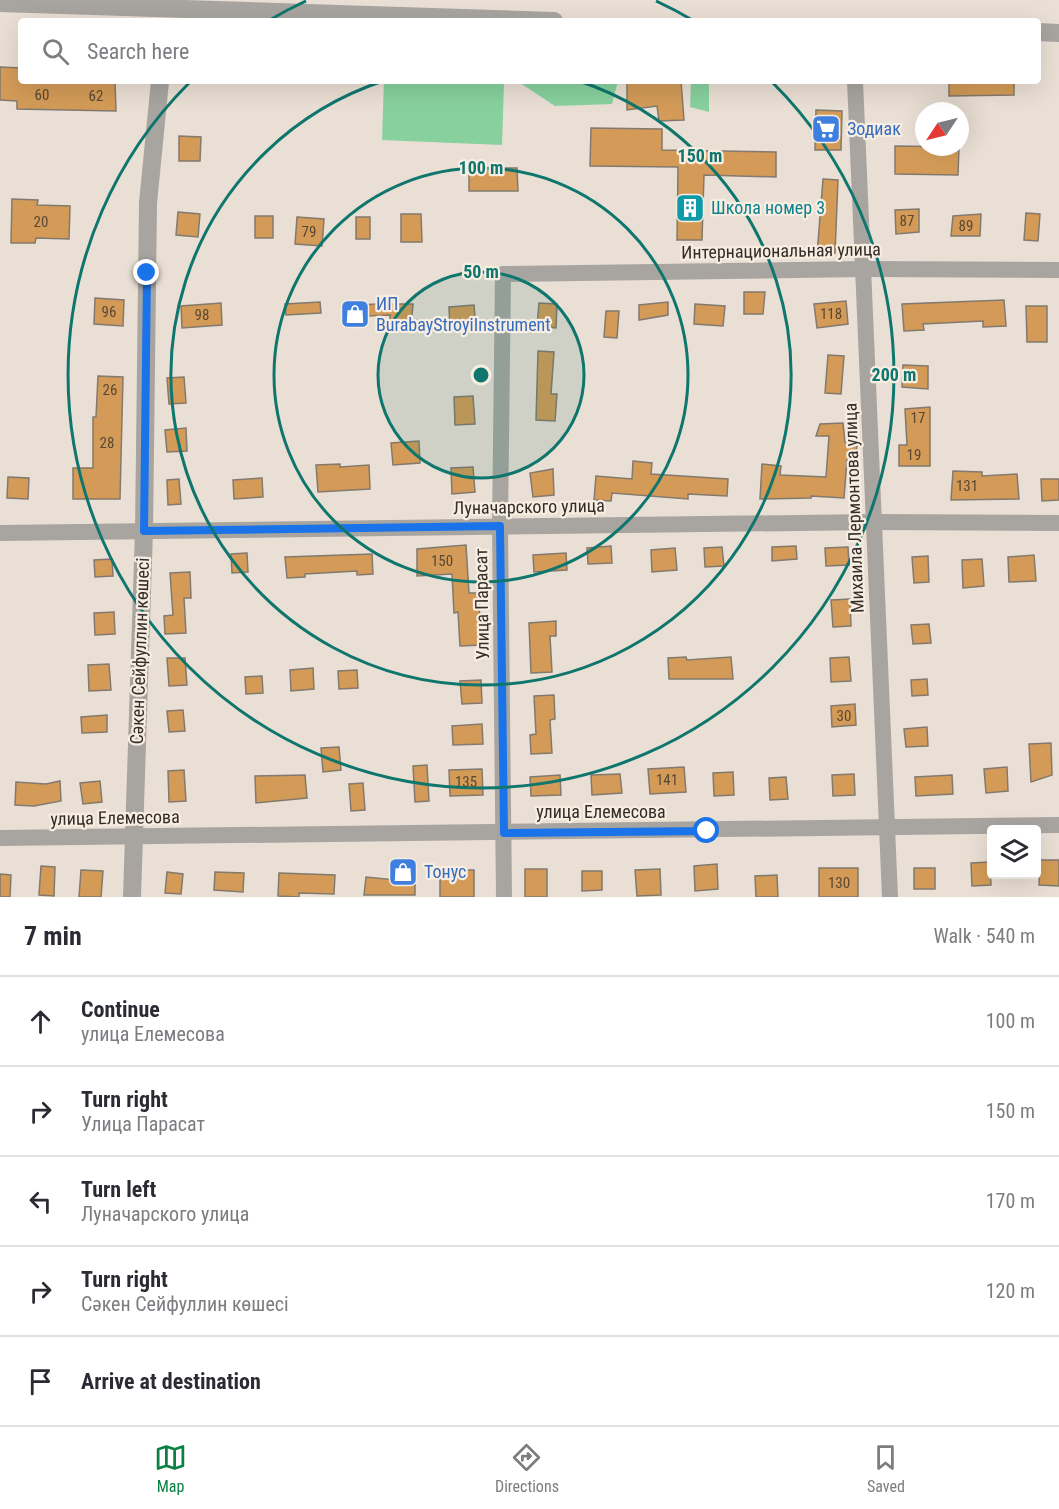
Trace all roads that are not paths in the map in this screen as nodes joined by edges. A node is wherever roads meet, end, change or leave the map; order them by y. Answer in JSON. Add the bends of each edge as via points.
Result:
{"nodes":[{"id":1,"x":0,"y":3,"type":"edge"},
{"id":2,"x":166,"y":10,"type":"edge"},
{"id":3,"x":448,"y":18,"type":"edge"},
{"id":4,"x":1041,"y":32,"type":"edge"},
{"id":5,"x":1059,"y":33,"type":"edge"},
{"id":6,"x":160,"y":84,"type":"edge"},
{"id":7,"x":855,"y":84,"type":"edge"},
{"id":8,"x":864,"y":269,"type":"junction"},
{"id":9,"x":1059,"y":270,"type":"edge"},
{"id":10,"x":503,"y":274,"type":"joint"},
{"id":11,"x":873,"y":522,"type":"junction"},
{"id":12,"x":1059,"y":523,"type":"edge"},
{"id":13,"x":500,"y":526,"type":"junction"},
{"id":14,"x":144,"y":531,"type":"junction"},
{"id":15,"x":0,"y":533,"type":"edge"},
{"id":16,"x":1059,"y":825,"type":"edge"},
{"id":17,"x":887,"y":830,"type":"junction"},
{"id":18,"x":504,"y":833,"type":"junction"},
{"id":19,"x":133,"y":837,"type":"junction"},
{"id":20,"x":0,"y":838,"type":"edge"},
{"id":21,"x":132,"y":897,"type":"edge"},
{"id":22,"x":504,"y":897,"type":"edge"},
{"id":23,"x":890,"y":897,"type":"edge"}],
"edges":[{"from":1,"to":2,"type":"street"},
{"from":2,"to":3,"type":"street"},
{"from":4,"to":5,"type":"street"},
{"from":6,"to":14,"type":"street","name":"Сәкен Сейфуллин көшесі","via":[[148,203]]},
{"from":7,"to":8,"type":"street","name":"Михаила Лермонтова улица"},
{"from":8,"to":9,"type":"street","name":"Интернациональная улица"},
{"from":8,"to":10,"type":"street","name":"Интернациональная улица"},
{"from":8,"to":11,"type":"street","name":"Михаила Лермонтова улица"},
{"from":10,"to":13,"type":"street","name":"Улица Парасат"},
{"from":11,"to":12,"type":"street","name":"Луначарского улица"},
{"from":11,"to":13,"type":"street","name":"Луначарского улица"},
{"from":11,"to":17,"type":"street","name":"Михаила Лермонтова улица"},
{"from":13,"to":14,"type":"street","name":"Луначарского улица"},
{"from":13,"to":18,"type":"street","name":"Улица Парасат"},
{"from":14,"to":15,"type":"street","name":"Луначарского улица"},
{"from":14,"to":19,"type":"street","name":"Сәкен Сейфуллин көшесі"},
{"from":16,"to":17,"type":"street","name":"улица Елемесова"},
{"from":17,"to":18,"type":"street","name":"улица Елемесова"},
{"from":17,"to":23,"type":"street","name":"Михаила Лермонтова улица"},
{"from":18,"to":19,"type":"street","name":"улица Елемесова"},
{"from":18,"to":22,"type":"street","name":"Улица Парасат"},
{"from":19,"to":20,"type":"street","name":"улица Елемесова"},
{"from":19,"to":21,"type":"street","name":"Сәкен Сейфуллин көшесі"}]}
